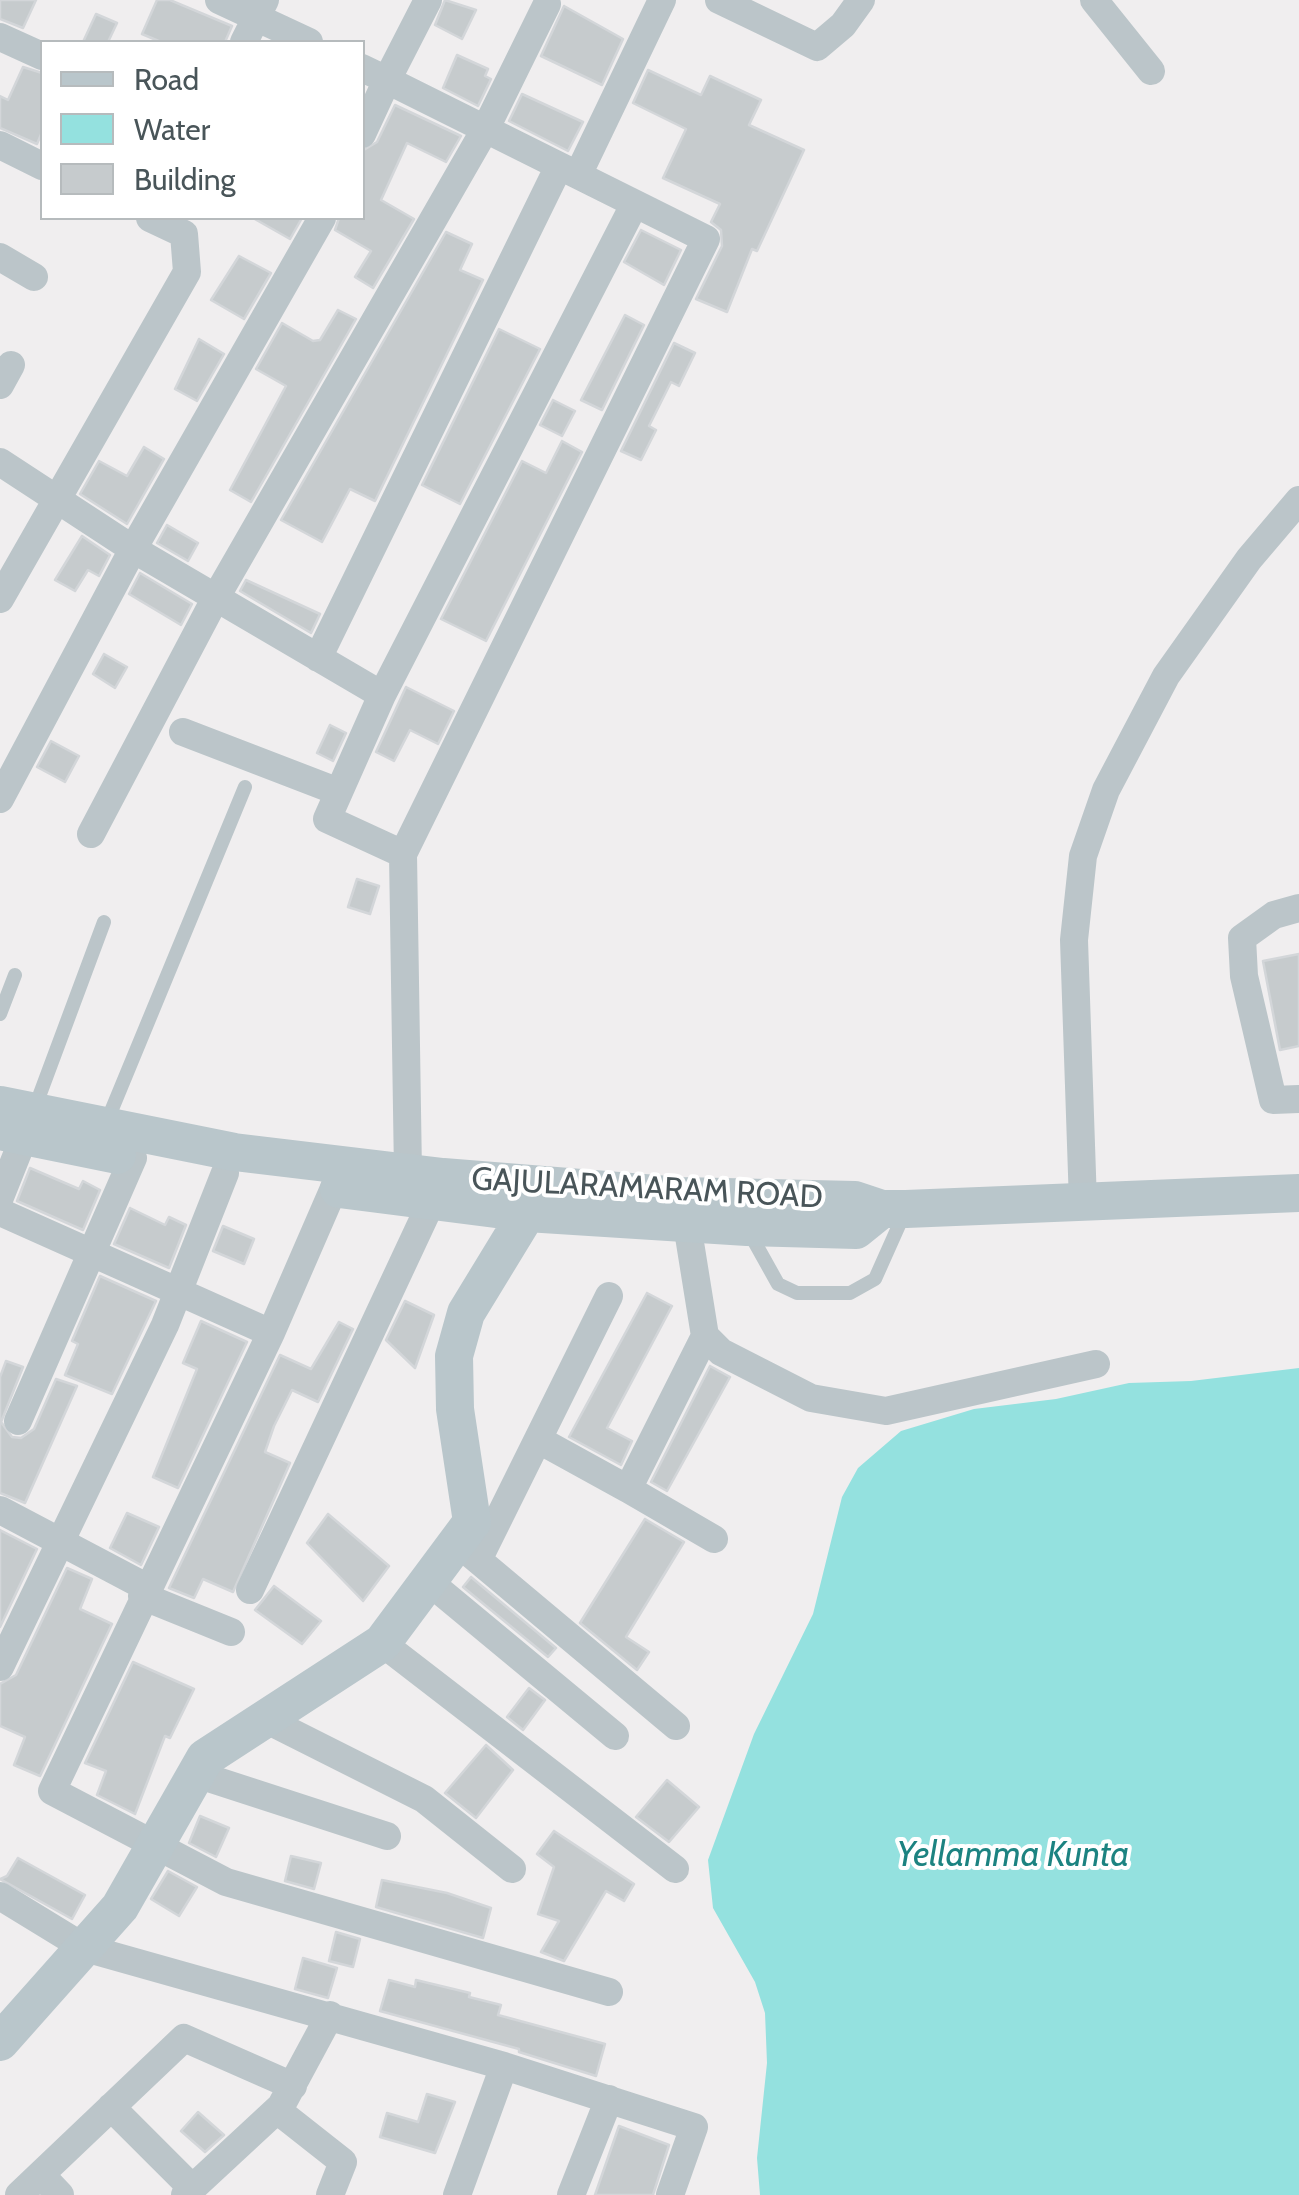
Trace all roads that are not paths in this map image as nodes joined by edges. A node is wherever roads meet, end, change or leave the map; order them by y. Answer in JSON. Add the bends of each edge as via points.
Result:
{"nodes":[{"id":1,"x":219,"y":0,"type":"edge"},
{"id":2,"x":428,"y":0,"type":"edge"},
{"id":3,"x":662,"y":0,"type":"edge"},
{"id":4,"x":719,"y":0,"type":"edge"},
{"id":5,"x":861,"y":0,"type":"edge"},
{"id":6,"x":1094,"y":0,"type":"edge"},
{"id":7,"x":547,"y":4,"type":"dead end"},
{"id":8,"x":255,"y":20,"type":"edge"},
{"id":9,"x":0,"y":37,"type":"edge"},
{"id":10,"x":304,"y":40,"type":"edge"},
{"id":11,"x":40,"y":55,"type":"edge"},
{"id":12,"x":1151,"y":72,"type":"dead end"},
{"id":13,"x":375,"y":74,"type":"edge"},
{"id":14,"x":365,"y":120,"type":"edge"},
{"id":15,"x":487,"y":126,"type":"junction"},
{"id":16,"x":0,"y":146,"type":"edge"},
{"id":17,"x":40,"y":165,"type":"edge"},
{"id":18,"x":568,"y":170,"type":"junction"},
{"id":19,"x":634,"y":204,"type":"junction"},
{"id":20,"x":158,"y":220,"type":"edge"},
{"id":21,"x":321,"y":220,"type":"edge"},
{"id":22,"x":0,"y":257,"type":"edge"},
{"id":23,"x":34,"y":276,"type":"dead end"},
{"id":24,"x":0,"y":462,"type":"edge"},
{"id":25,"x":56,"y":495,"type":"junction"},
{"id":26,"x":1299,"y":500,"type":"edge"},
{"id":27,"x":134,"y":549,"type":"junction"},
{"id":28,"x":3,"y":585,"type":"edge"},
{"id":29,"x":215,"y":598,"type":"junction"},
{"id":30,"x":318,"y":658,"type":"junction"},
{"id":31,"x":382,"y":695,"type":"junction"},
{"id":32,"x":183,"y":732,"type":"dead end"},
{"id":33,"x":245,"y":787,"type":"dead end"},
{"id":34,"x":338,"y":792,"type":"junction"},
{"id":35,"x":0,"y":798,"type":"edge"},
{"id":36,"x":91,"y":834,"type":"dead end"},
{"id":37,"x":403,"y":854,"type":"junction"},
{"id":38,"x":1299,"y":908,"type":"edge"},
{"id":39,"x":104,"y":922,"type":"dead end"},
{"id":40,"x":15,"y":975,"type":"dead end"},
{"id":41,"x":0,"y":1014,"type":"edge"},
{"id":42,"x":1299,"y":1099,"type":"edge"},
{"id":43,"x":14,"y":1121,"type":"edge"},
{"id":44,"x":104,"y":1126,"type":"junction"},
{"id":45,"x":133,"y":1158,"type":"junction"},
{"id":46,"x":225,"y":1173,"type":"junction"},
{"id":47,"x":408,"y":1173,"type":"junction"},
{"id":48,"x":334,"y":1188,"type":"junction"},
{"id":49,"x":1299,"y":1193,"type":"edge"},
{"id":50,"x":0,"y":1197,"type":"edge"},
{"id":51,"x":1095,"y":1202,"type":"junction"},
{"id":52,"x":430,"y":1204,"type":"junction"},
{"id":53,"x":894,"y":1209,"type":"junction"},
{"id":54,"x":0,"y":1212,"type":"edge"},
{"id":55,"x":527,"y":1214,"type":"junction"},
{"id":56,"x":687,"y":1224,"type":"junction"},
{"id":57,"x":747,"y":1228,"type":"junction"},
{"id":58,"x":90,"y":1250,"type":"junction"},
{"id":59,"x":180,"y":1290,"type":"junction"},
{"id":60,"x":610,"y":1296,"type":"dead end"},
{"id":61,"x":271,"y":1333,"type":"junction"},
{"id":62,"x":705,"y":1336,"type":"junction"},
{"id":63,"x":1096,"y":1364,"type":"dead end"},
{"id":64,"x":18,"y":1420,"type":"dead end"},
{"id":65,"x":539,"y":1440,"type":"junction"},
{"id":66,"x":628,"y":1489,"type":"junction"},
{"id":67,"x":0,"y":1510,"type":"edge"},
{"id":68,"x":714,"y":1539,"type":"dead end"},
{"id":69,"x":60,"y":1542,"type":"junction"},
{"id":70,"x":468,"y":1552,"type":"junction"},
{"id":71,"x":428,"y":1581,"type":"junction"},
{"id":72,"x":250,"y":1590,"type":"dead end"},
{"id":73,"x":144,"y":1591,"type":"junction"},
{"id":74,"x":231,"y":1632,"type":"dead end"},
{"id":75,"x":382,"y":1643,"type":"junction"},
{"id":76,"x":0,"y":1667,"type":"edge"},
{"id":77,"x":263,"y":1718,"type":"junction"},
{"id":78,"x":676,"y":1726,"type":"dead end"},
{"id":79,"x":615,"y":1736,"type":"dead end"},
{"id":80,"x":196,"y":1774,"type":"junction"},
{"id":81,"x":387,"y":1836,"type":"dead end"},
{"id":82,"x":155,"y":1841,"type":"junction"},
{"id":83,"x":512,"y":1869,"type":"dead end"},
{"id":84,"x":675,"y":1869,"type":"dead end"},
{"id":85,"x":0,"y":1896,"type":"edge"},
{"id":86,"x":85,"y":1948,"type":"junction"},
{"id":87,"x":609,"y":1992,"type":"dead end"},
{"id":88,"x":330,"y":2015,"type":"junction"},
{"id":89,"x":0,"y":2042,"type":"edge"},
{"id":90,"x":504,"y":2066,"type":"junction"},
{"id":91,"x":285,"y":2098,"type":"junction"},
{"id":92,"x":609,"y":2099,"type":"junction"},
{"id":93,"x":111,"y":2107,"type":"junction"},
{"id":94,"x":50,"y":2185,"type":"edge"},
{"id":95,"x":189,"y":2192,"type":"edge"},
{"id":96,"x":19,"y":2195,"type":"edge"},
{"id":97,"x":330,"y":2195,"type":"edge"},
{"id":98,"x":458,"y":2195,"type":"edge"},
{"id":99,"x":571,"y":2195,"type":"edge"},
{"id":100,"x":670,"y":2195,"type":"edge"}],
"edges":[{"from":1,"to":8,"type":"street"},
{"from":2,"to":13,"type":"street"},
{"from":3,"to":18,"type":"street"},
{"from":4,"to":5,"type":"street","via":[[817,47]]},
{"from":6,"to":12,"type":"street"},
{"from":7,"to":15,"type":"street"},
{"from":8,"to":10,"type":"street"},
{"from":9,"to":11,"type":"street"},
{"from":13,"to":14,"type":"street"},
{"from":13,"to":15,"type":"street"},
{"from":15,"to":18,"type":"street"},
{"from":15,"to":29,"type":"street"},
{"from":16,"to":17,"type":"street"},
{"from":18,"to":19,"type":"street"},
{"from":18,"to":30,"type":"street"},
{"from":19,"to":31,"type":"street"},
{"from":19,"to":37,"type":"street","via":[[706,239]]},
{"from":20,"to":25,"type":"street","via":[[184,234],[187,272]]},
{"from":21,"to":27,"type":"street"},
{"from":22,"to":23,"type":"street"},
{"from":24,"to":25,"type":"street"},
{"from":25,"to":27,"type":"street"},
{"from":25,"to":28,"type":"street"},
{"from":26,"to":51,"type":"street","via":[[1166,676],[1106,790],[1082,856],[1074,940]]},
{"from":27,"to":29,"type":"street"},
{"from":27,"to":35,"type":"street"},
{"from":29,"to":30,"type":"street"},
{"from":29,"to":36,"type":"street"},
{"from":30,"to":31,"type":"street"},
{"from":31,"to":34,"type":"street"},
{"from":32,"to":34,"type":"street"},
{"from":33,"to":44,"type":"lane"},
{"from":34,"to":37,"type":"street","via":[[327,819]]},
{"from":37,"to":47,"type":"street"},
{"from":38,"to":42,"type":"street","via":[[1274,915],[1242,938],[1272,1100]]},
{"from":39,"to":43,"type":"lane"},
{"from":40,"to":41,"type":"lane"},
{"from":43,"to":44,"type":"main road","name":"GAJULARAMARAM ROAD"},
{"from":43,"to":45,"type":"main road"},
{"from":43,"to":50,"type":"street"},
{"from":44,"to":47,"type":"main road","name":"GAJULARAMARAM ROAD","via":[[234,1152]]},
{"from":45,"to":46,"type":"main road"},
{"from":45,"to":58,"type":"street"},
{"from":46,"to":48,"type":"main road"},
{"from":46,"to":59,"type":"street"},
{"from":47,"to":53,"type":"main road","name":"GAJULARAMARAM ROAD","via":[[681,1196],[855,1200]]},
{"from":48,"to":52,"type":"main road"},
{"from":48,"to":61,"type":"street"},
{"from":49,"to":51,"type":"main road","name":"GAJULARAMARAM ROAD"},
{"from":51,"to":53,"type":"main road","name":"GAJULARAMARAM ROAD"},
{"from":52,"to":55,"type":"main road"},
{"from":52,"to":72,"type":"street"},
{"from":53,"to":57,"type":"main road","via":[[856,1230]]},
{"from":53,"to":57,"type":"lane","via":[[875,1279],[850,1293],[797,1293],[778,1284]]},
{"from":54,"to":58,"type":"street"},
{"from":55,"to":56,"type":"main road"},
{"from":55,"to":70,"type":"main road","via":[[466,1312],[454,1356],[472,1522]]},
{"from":56,"to":57,"type":"main road"},
{"from":56,"to":62,"type":"street"},
{"from":58,"to":59,"type":"street"},
{"from":58,"to":64,"type":"street"},
{"from":59,"to":61,"type":"street"},
{"from":59,"to":69,"type":"street"},
{"from":60,"to":65,"type":"street"},
{"from":61,"to":73,"type":"street"},
{"from":62,"to":63,"type":"street","via":[[790,1390],[886,1412]]},
{"from":62,"to":66,"type":"street"},
{"from":65,"to":66,"type":"street"},
{"from":65,"to":70,"type":"street"},
{"from":66,"to":68,"type":"street"},
{"from":67,"to":69,"type":"street"},
{"from":69,"to":73,"type":"street"},
{"from":69,"to":76,"type":"street"},
{"from":70,"to":71,"type":"main road"},
{"from":70,"to":78,"type":"street"},
{"from":71,"to":75,"type":"main road"},
{"from":71,"to":79,"type":"street"},
{"from":73,"to":74,"type":"street"},
{"from":73,"to":82,"type":"street","via":[[52,1790]]},
{"from":75,"to":77,"type":"main road"},
{"from":75,"to":84,"type":"street"},
{"from":77,"to":80,"type":"main road","via":[[205,1758]]},
{"from":77,"to":83,"type":"street","via":[[424,1798]]},
{"from":80,"to":81,"type":"street"},
{"from":80,"to":82,"type":"main road"},
{"from":82,"to":86,"type":"main road","via":[[120,1906]]},
{"from":82,"to":87,"type":"street","via":[[226,1882]]},
{"from":85,"to":86,"type":"street"},
{"from":86,"to":88,"type":"street"},
{"from":86,"to":89,"type":"main road"},
{"from":88,"to":90,"type":"street"},
{"from":88,"to":91,"type":"street"},
{"from":90,"to":92,"type":"street"},
{"from":90,"to":98,"type":"street"},
{"from":91,"to":93,"type":"street","via":[[184,2038]]},
{"from":91,"to":95,"type":"street"},
{"from":91,"to":97,"type":"street","via":[[343,2162]]},
{"from":92,"to":99,"type":"street"},
{"from":92,"to":100,"type":"street","via":[[694,2127]]},
{"from":93,"to":94,"type":"street"},
{"from":93,"to":95,"type":"street"},
{"from":94,"to":96,"type":"street"}]}
